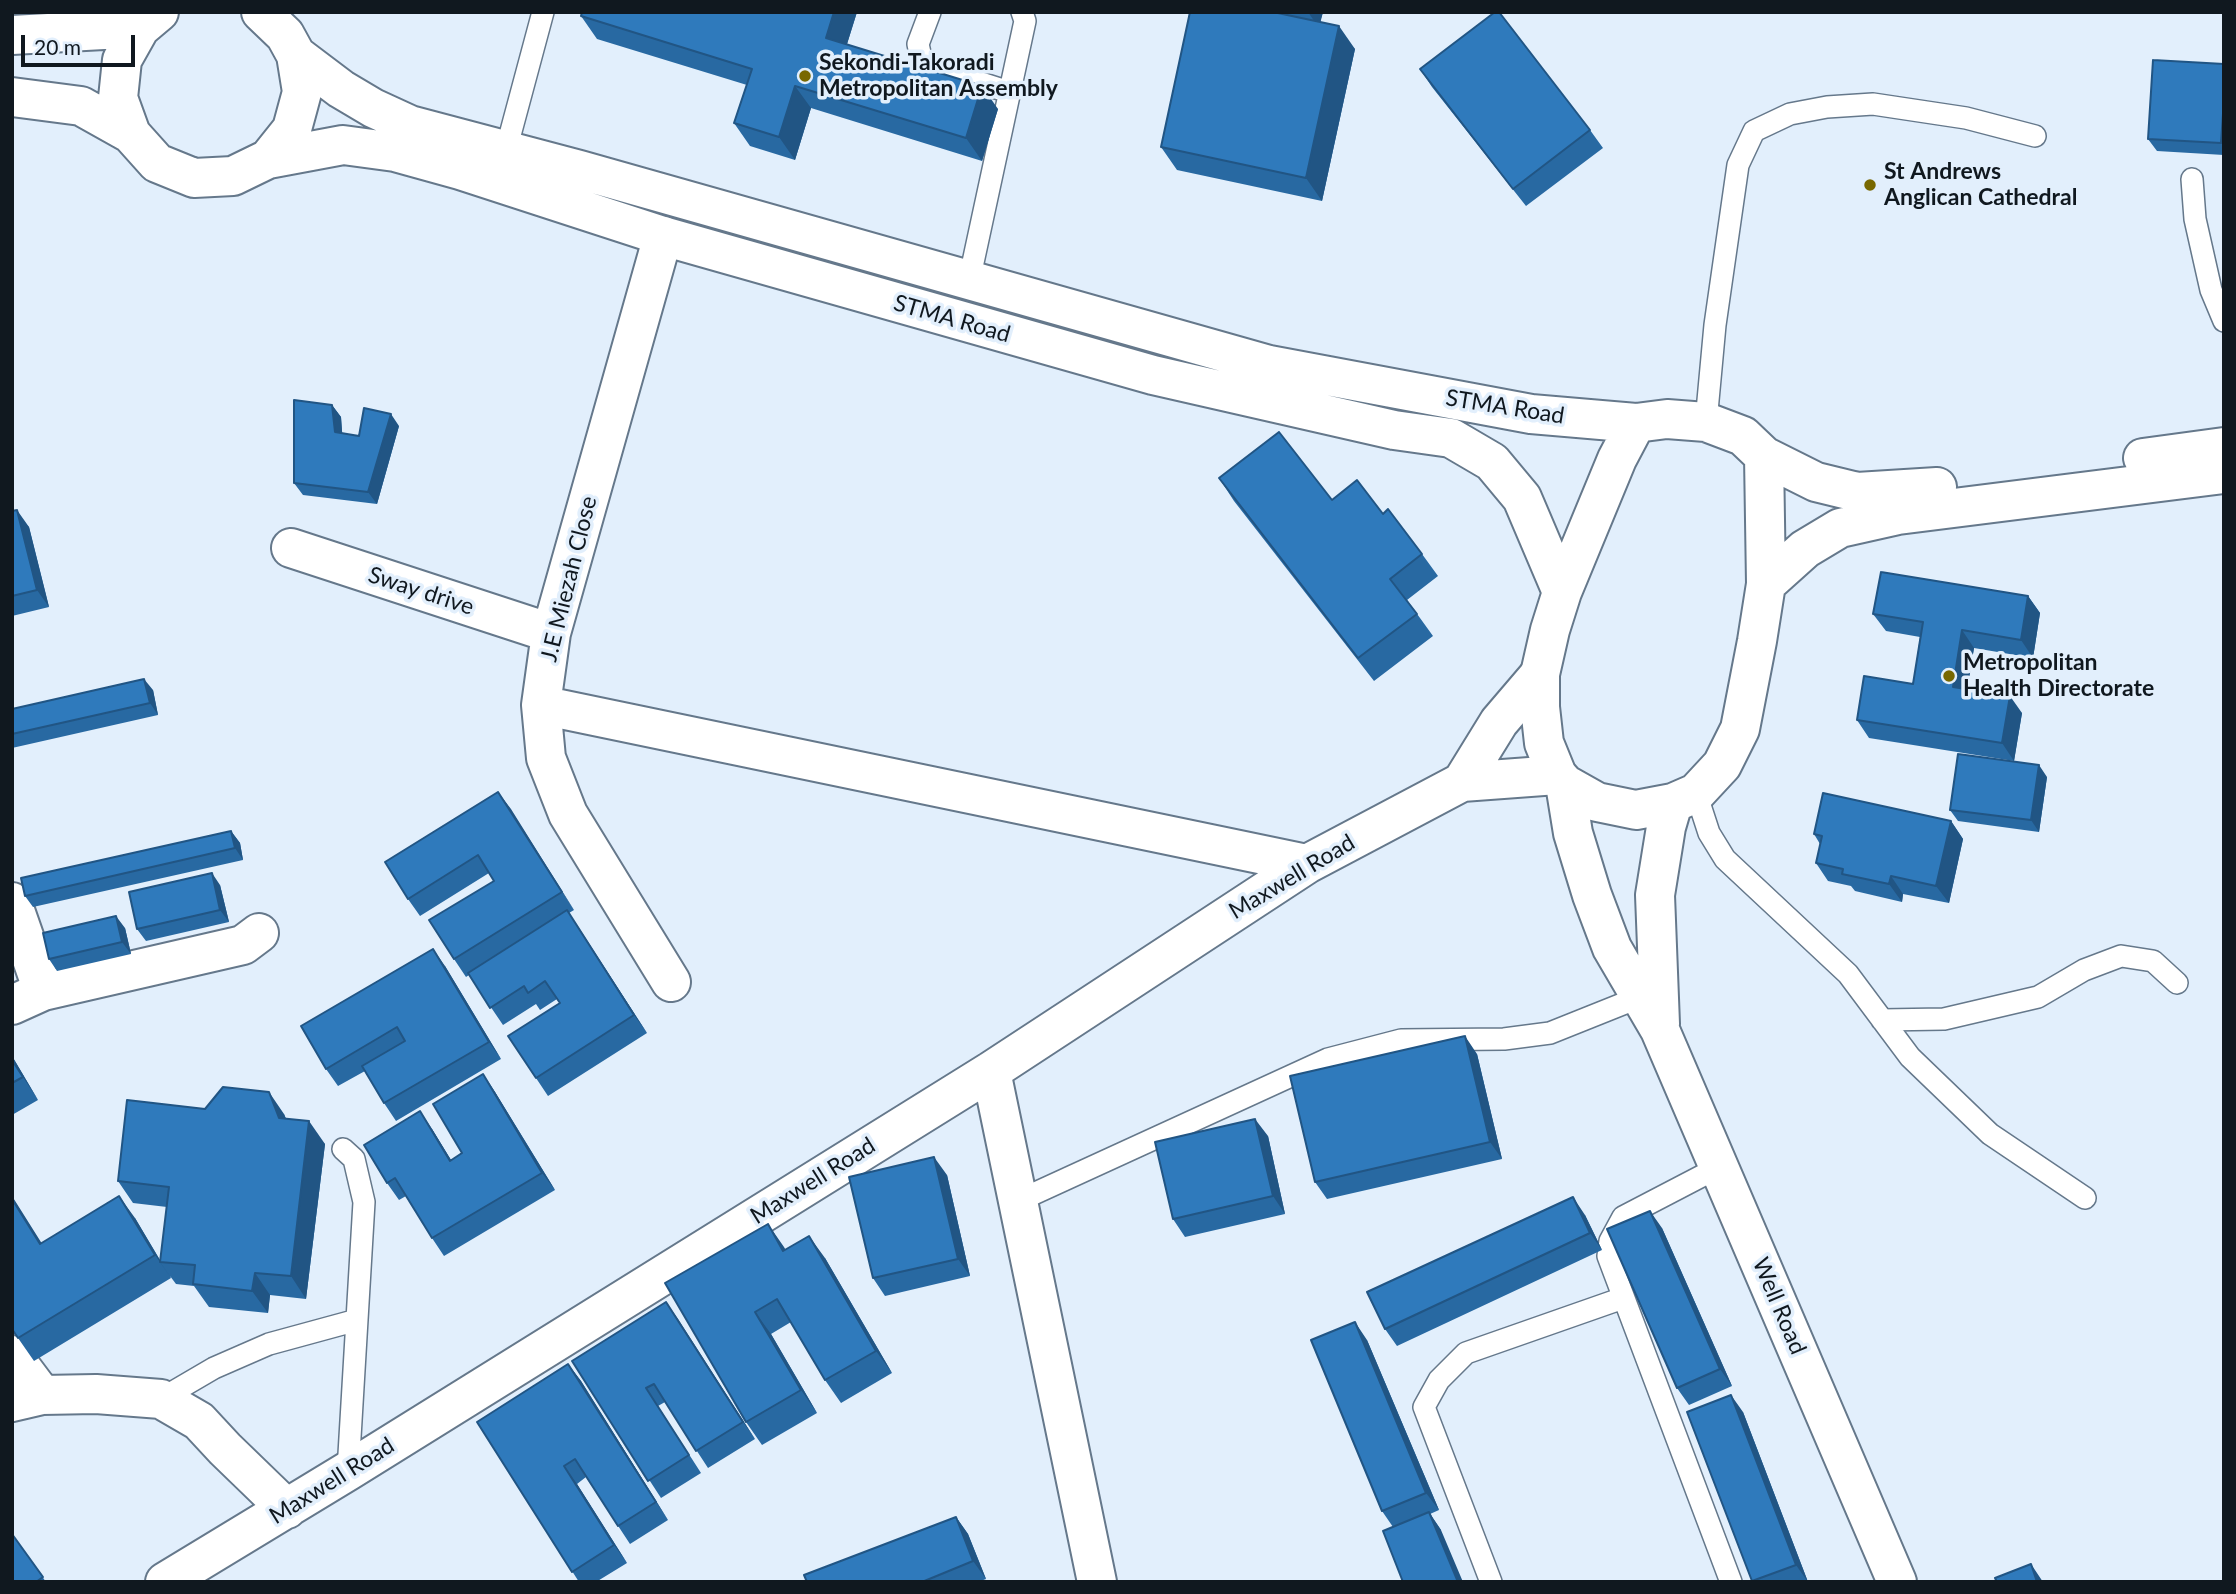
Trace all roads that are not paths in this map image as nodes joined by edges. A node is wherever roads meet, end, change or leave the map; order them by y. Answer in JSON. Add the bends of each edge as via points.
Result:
{"nodes":[{"id":1,"x":543,"y":12,"type":"edge"},
{"id":2,"x":930,"y":12,"type":"edge"},
{"id":3,"x":1022,"y":12,"type":"edge"},
{"id":4,"x":150,"y":20,"type":"edge"},
{"id":5,"x":281,"y":29,"type":"edge"},
{"id":6,"x":12,"y":35,"type":"edge"},
{"id":7,"x":1009,"y":92,"type":"junction"},
{"id":8,"x":12,"y":97,"type":"edge"},
{"id":9,"x":131,"y":134,"type":"junction"},
{"id":10,"x":2035,"y":136,"type":"dead end"},
{"id":11,"x":506,"y":150,"type":"junction"},
{"id":12,"x":268,"y":159,"type":"junction"},
{"id":13,"x":2192,"y":179,"type":"dead end"},
{"id":14,"x":663,"y":236,"type":"junction"},
{"id":15,"x":968,"y":281,"type":"junction"},
{"id":16,"x":2224,"y":321,"type":"edge"},
{"id":17,"x":1706,"y":422,"type":"junction"},
{"id":18,"x":1636,"y":423,"type":"junction"},
{"id":19,"x":2224,"y":447,"type":"edge"},
{"id":20,"x":1764,"y":456,"type":"junction"},
{"id":21,"x":2224,"y":474,"type":"edge"},
{"id":22,"x":291,"y":548,"type":"dead end"},
{"id":23,"x":1766,"y":584,"type":"junction"},
{"id":24,"x":1562,"y":592,"type":"junction"},
{"id":25,"x":551,"y":633,"type":"junction"},
{"id":26,"x":1540,"y":674,"type":"junction"},
{"id":27,"x":541,"y":705,"type":"junction"},
{"id":28,"x":1561,"y":779,"type":"junction"},
{"id":29,"x":1462,"y":782,"type":"junction"},
{"id":30,"x":1684,"y":798,"type":"junction"},
{"id":31,"x":1307,"y":864,"type":"junction"},
{"id":32,"x":12,"y":902,"type":"edge"},
{"id":33,"x":259,"y":933,"type":"dead end"},
{"id":34,"x":671,"y":982,"type":"dead end"},
{"id":35,"x":2177,"y":983,"type":"dead end"},
{"id":36,"x":1640,"y":997,"type":"junction"},
{"id":37,"x":28,"y":998,"type":"edge"},
{"id":38,"x":1882,"y":1020,"type":"junction"},
{"id":39,"x":1660,"y":1030,"type":"junction"},
{"id":40,"x":991,"y":1071,"type":"junction"},
{"id":41,"x":343,"y":1149,"type":"dead end"},
{"id":42,"x":1720,"y":1167,"type":"junction"},
{"id":43,"x":2085,"y":1198,"type":"dead end"},
{"id":44,"x":1018,"y":1201,"type":"junction"},
{"id":45,"x":1623,"y":1298,"type":"junction"},
{"id":46,"x":357,"y":1320,"type":"junction"},
{"id":47,"x":12,"y":1355,"type":"edge"},
{"id":48,"x":27,"y":1398,"type":"edge"},
{"id":49,"x":161,"y":1399,"type":"junction"},
{"id":50,"x":348,"y":1471,"type":"junction"},
{"id":51,"x":286,"y":1509,"type":"junction"},
{"id":52,"x":165,"y":1582,"type":"edge"},
{"id":53,"x":1097,"y":1582,"type":"edge"},
{"id":54,"x":1491,"y":1582,"type":"edge"},
{"id":55,"x":1731,"y":1582,"type":"edge"},
{"id":56,"x":1897,"y":1582,"type":"edge"}],
"edges":[{"from":1,"to":11,"type":"lane"},
{"from":2,"to":7,"type":"lane","via":[[918,44],[921,58],[931,67]]},
{"from":3,"to":7,"type":"lane","via":[[1025,21]]},
{"from":4,"to":6,"type":"street"},
{"from":4,"to":9,"type":"street","via":[[122,61],[118,98]]},
{"from":5,"to":11,"type":"street","name":"STMA Road","via":[[341,89],[373,108],[410,125]]},
{"from":5,"to":12,"type":"street","via":[[302,92],[292,130]]},
{"from":7,"to":15,"type":"lane"},
{"from":8,"to":9,"type":"street","via":[[81,106]]},
{"from":9,"to":12,"type":"street","via":[[158,163],[194,178],[233,176]]},
{"from":10,"to":17,"type":"lane","via":[[1966,118],[1873,104],[1790,114],[1754,131],[1738,164]]},
{"from":11,"to":15,"type":"street","name":"STMA Road"},
{"from":12,"to":14,"type":"street","name":"STMA Road","via":[[343,145],[395,152]]},
{"from":13,"to":16,"type":"lane","via":[[2197,231],[2211,290]]},
{"from":14,"to":24,"type":"street","name":"STMA Road","via":[[1153,375],[1394,430],[1451,438],[1492,462],[1522,498]]},
{"from":14,"to":25,"type":"street","name":"J.E Miezah Close"},
{"from":15,"to":18,"type":"street","name":"STMA Road","via":[[1269,365],[1531,414]]},
{"from":17,"to":18,"type":"street","name":"STMA Road","via":[[1667,419]]},
{"from":17,"to":20,"type":"street","name":"STMA Road","via":[[1743,436]]},
{"from":18,"to":24,"type":"street"},
{"from":19,"to":20,"type":"street","name":"STMA Road","via":[[1917,489],[1857,492],[1816,482]]},
{"from":20,"to":23,"type":"street"},
{"from":21,"to":23,"type":"street","via":[[1898,515],[1840,528],[1805,549]]},
{"from":22,"to":25,"type":"street","name":"Sway drive"},
{"from":23,"to":30,"type":"street","via":[[1740,729],[1722,765]]},
{"from":24,"to":26,"type":"street"},
{"from":25,"to":27,"type":"street","name":"J.E Miezah Close"},
{"from":26,"to":28,"type":"street","name":"Well Road","via":[[1544,743]]},
{"from":26,"to":29,"type":"street","via":[[1499,722]]},
{"from":27,"to":31,"type":"street"},
{"from":27,"to":34,"type":"street","name":"J.E Miezah Close","via":[[546,758],[568,814]]},
{"from":28,"to":29,"type":"street","name":"Maxwell Road"},
{"from":28,"to":30,"type":"street","via":[[1597,802],[1636,810]]},
{"from":28,"to":36,"type":"street","name":"Well Road","via":[[1592,895],[1612,948]]},
{"from":29,"to":31,"type":"street","name":"Maxwell Road"},
{"from":30,"to":38,"type":"lane","via":[[1726,859],[1848,974]]},
{"from":30,"to":39,"type":"street","name":"Well Road","via":[[1666,827],[1655,895]]},
{"from":31,"to":40,"type":"street","name":"Maxwell Road"},
{"from":32,"to":37,"type":"street"},
{"from":33,"to":37,"type":"street","via":[[243,945]]},
{"from":35,"to":38,"type":"lane","via":[[2153,961],[2121,956],[2014,1004],[1944,1019]]},
{"from":36,"to":39,"type":"street","name":"Well Road"},
{"from":36,"to":44,"type":"lane","via":[[1550,1033],[1504,1039],[1401,1040],[1328,1059]]},
{"from":38,"to":43,"type":"lane","via":[[1910,1058],[1990,1134]]},
{"from":39,"to":42,"type":"street","name":"Well Road"},
{"from":40,"to":44,"type":"street"},
{"from":40,"to":50,"type":"street","name":"Maxwell Road"},
{"from":41,"to":46,"type":"lane","via":[[354,1159],[364,1202]]},
{"from":42,"to":45,"type":"lane","via":[[1623,1217],[1610,1241],[1608,1256]]},
{"from":42,"to":56,"type":"street","name":"Well Road"},
{"from":44,"to":53,"type":"street"},
{"from":45,"to":54,"type":"lane","via":[[1466,1353],[1439,1380],[1424,1407]]},
{"from":45,"to":55,"type":"lane"},
{"from":46,"to":49,"type":"lane","via":[[268,1344]]},
{"from":46,"to":50,"type":"lane"},
{"from":47,"to":48,"type":"street"},
{"from":48,"to":49,"type":"street","via":[[96,1394]]},
{"from":49,"to":51,"type":"street","via":[[200,1421]]},
{"from":50,"to":51,"type":"street","name":"Maxwell Road"},
{"from":51,"to":52,"type":"street","name":"Maxwell Road"}]}
